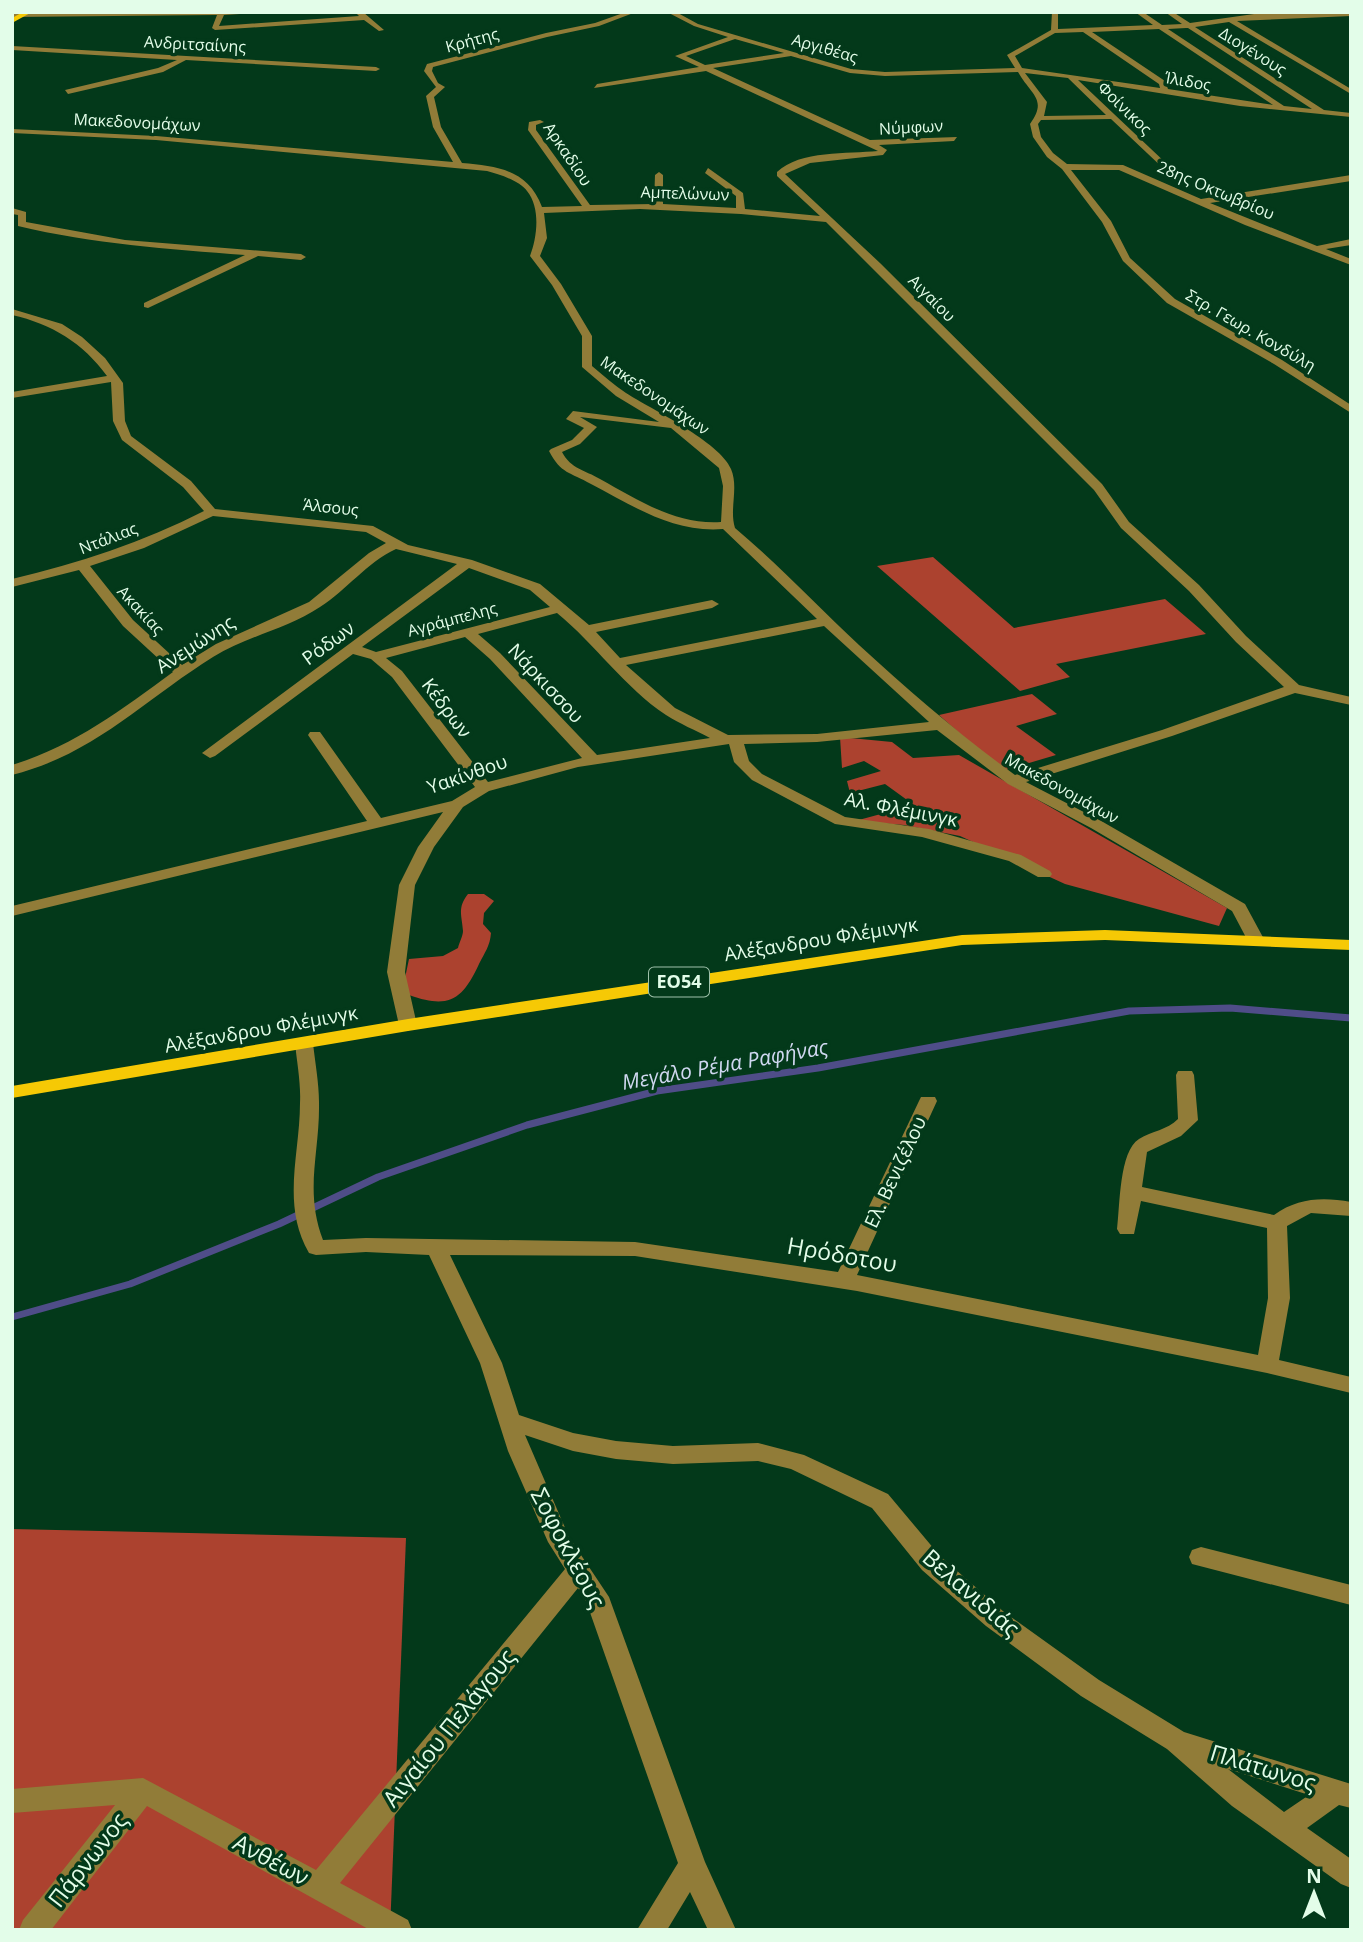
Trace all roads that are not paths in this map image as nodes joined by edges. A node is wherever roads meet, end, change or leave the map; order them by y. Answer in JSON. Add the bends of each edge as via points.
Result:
{"nodes":[{"id":1,"x":268,"y":12,"type":"edge"},
{"id":2,"x":286,"y":12,"type":"edge"},
{"id":3,"x":358,"y":12,"type":"edge"},
{"id":4,"x":633,"y":12,"type":"edge"},
{"id":5,"x":670,"y":12,"type":"edge"},
{"id":6,"x":1055,"y":12,"type":"edge"},
{"id":7,"x":1138,"y":12,"type":"edge"},
{"id":8,"x":1168,"y":12,"type":"edge"},
{"id":9,"x":19,"y":13,"type":"edge"},
{"id":10,"x":1351,"y":14,"type":"edge"},
{"id":11,"x":221,"y":15,"type":"junction"},
{"id":12,"x":365,"y":18,"type":"junction"},
{"id":13,"x":1229,"y":19,"type":"junction"},
{"id":14,"x":12,"y":21,"type":"edge"},
{"id":15,"x":293,"y":25,"type":"junction"},
{"id":16,"x":1186,"y":26,"type":"junction"},
{"id":17,"x":1160,"y":28,"type":"junction"},
{"id":18,"x":382,"y":30,"type":"dead end"},
{"id":19,"x":1054,"y":31,"type":"junction"},
{"id":20,"x":1086,"y":31,"type":"junction"},
{"id":21,"x":737,"y":36,"type":"junction"},
{"id":22,"x":12,"y":48,"type":"edge"},
{"id":23,"x":793,"y":54,"type":"junction"},
{"id":24,"x":187,"y":58,"type":"junction"},
{"id":25,"x":707,"y":68,"type":"junction"},
{"id":26,"x":376,"y":69,"type":"dead end"},
{"id":27,"x":1021,"y":70,"type":"junction"},
{"id":28,"x":1070,"y":76,"type":"junction"},
{"id":29,"x":597,"y":86,"type":"dead end"},
{"id":30,"x":1165,"y":91,"type":"junction"},
{"id":31,"x":68,"y":92,"type":"dead end"},
{"id":32,"x":1351,"y":92,"type":"edge"},
{"id":33,"x":1284,"y":109,"type":"junction"},
{"id":34,"x":1325,"y":113,"type":"junction"},
{"id":35,"x":1351,"y":115,"type":"edge"},
{"id":36,"x":1114,"y":117,"type":"junction"},
{"id":37,"x":1038,"y":118,"type":"junction"},
{"id":38,"x":540,"y":122,"type":"dead end"},
{"id":39,"x":12,"y":131,"type":"edge"},
{"id":40,"x":954,"y":139,"type":"dead end"},
{"id":41,"x":869,"y":142,"type":"junction"},
{"id":42,"x":458,"y":164,"type":"junction"},
{"id":43,"x":1163,"y":165,"type":"dead end"},
{"id":44,"x":1065,"y":167,"type":"junction"},
{"id":45,"x":708,"y":171,"type":"dead end"},
{"id":46,"x":659,"y":175,"type":"dead end"},
{"id":47,"x":1351,"y":178,"type":"edge"},
{"id":48,"x":1201,"y":202,"type":"junction"},
{"id":49,"x":587,"y":207,"type":"junction"},
{"id":50,"x":659,"y":207,"type":"junction"},
{"id":51,"x":539,"y":210,"type":"junction"},
{"id":52,"x":12,"y":211,"type":"edge"},
{"id":53,"x":741,"y":211,"type":"junction"},
{"id":54,"x":829,"y":220,"type":"junction"},
{"id":55,"x":17,"y":227,"type":"edge"},
{"id":56,"x":1351,"y":243,"type":"edge"},
{"id":57,"x":1319,"y":248,"type":"junction"},
{"id":58,"x":257,"y":253,"type":"junction"},
{"id":59,"x":300,"y":257,"type":"dead end"},
{"id":60,"x":1351,"y":262,"type":"edge"},
{"id":61,"x":148,"y":305,"type":"dead end"},
{"id":62,"x":12,"y":312,"type":"edge"},
{"id":63,"x":113,"y":378,"type":"junction"},
{"id":64,"x":12,"y":395,"type":"edge"},
{"id":65,"x":1351,"y":410,"type":"edge"},
{"id":66,"x":678,"y":428,"type":"junction"},
{"id":67,"x":211,"y":512,"type":"junction"},
{"id":68,"x":727,"y":525,"type":"junction"},
{"id":69,"x":395,"y":544,"type":"junction"},
{"id":70,"x":467,"y":564,"type":"junction"},
{"id":71,"x":83,"y":566,"type":"junction"},
{"id":72,"x":12,"y":583,"type":"edge"},
{"id":73,"x":712,"y":604,"type":"dead end"},
{"id":74,"x":560,"y":608,"type":"junction"},
{"id":75,"x":829,"y":621,"type":"junction"},
{"id":76,"x":586,"y":630,"type":"junction"},
{"id":77,"x":468,"y":632,"type":"junction"},
{"id":78,"x":353,"y":649,"type":"junction"},
{"id":79,"x":376,"y":656,"type":"junction"},
{"id":80,"x":617,"y":663,"type":"junction"},
{"id":81,"x":182,"y":672,"type":"junction"},
{"id":82,"x":1294,"y":688,"type":"junction"},
{"id":83,"x":1351,"y":701,"type":"edge"},
{"id":84,"x":942,"y":725,"type":"junction"},
{"id":85,"x":315,"y":735,"type":"dead end"},
{"id":86,"x":730,"y":740,"type":"junction"},
{"id":87,"x":210,"y":753,"type":"dead end"},
{"id":88,"x":594,"y":761,"type":"junction"},
{"id":89,"x":12,"y":770,"type":"edge"},
{"id":90,"x":1013,"y":780,"type":"junction"},
{"id":91,"x":484,"y":788,"type":"junction"},
{"id":92,"x":457,"y":804,"type":"junction"},
{"id":93,"x":376,"y":822,"type":"junction"},
{"id":94,"x":1044,"y":874,"type":"dead end"},
{"id":95,"x":12,"y":911,"type":"edge"},
{"id":96,"x":1256,"y":940,"type":"junction"},
{"id":97,"x":1351,"y":945,"type":"edge"},
{"id":98,"x":408,"y":1025,"type":"junction"},
{"id":99,"x":304,"y":1043,"type":"junction"},
{"id":100,"x":1185,"y":1075,"type":"dead end"},
{"id":101,"x":12,"y":1092,"type":"edge"},
{"id":102,"x":928,"y":1101,"type":"dead end"},
{"id":103,"x":1132,"y":1192,"type":"junction"},
{"id":104,"x":1351,"y":1209,"type":"edge"},
{"id":105,"x":1277,"y":1223,"type":"junction"},
{"id":106,"x":1127,"y":1229,"type":"dead end"},
{"id":107,"x":436,"y":1248,"type":"junction"},
{"id":108,"x":844,"y":1280,"type":"junction"},
{"id":109,"x":1267,"y":1365,"type":"junction"},
{"id":110,"x":1351,"y":1385,"type":"edge"},
{"id":111,"x":509,"y":1421,"type":"junction"},
{"id":112,"x":1201,"y":1557,"type":"dead end"},
{"id":113,"x":578,"y":1570,"type":"junction"},
{"id":114,"x":1351,"y":1595,"type":"edge"},
{"id":115,"x":1176,"y":1741,"type":"junction"},
{"id":116,"x":143,"y":1790,"type":"junction"},
{"id":117,"x":1344,"y":1794,"type":"edge"},
{"id":118,"x":12,"y":1801,"type":"edge"},
{"id":119,"x":1284,"y":1828,"type":"junction"},
{"id":120,"x":692,"y":1865,"type":"junction"},
{"id":121,"x":1351,"y":1875,"type":"edge"},
{"id":122,"x":320,"y":1886,"type":"junction"},
{"id":123,"x":33,"y":1930,"type":"edge"},
{"id":124,"x":398,"y":1930,"type":"edge"},
{"id":125,"x":651,"y":1930,"type":"edge"},
{"id":126,"x":722,"y":1930,"type":"edge"}],
"edges":[{"from":1,"to":11,"type":"street"},
{"from":2,"to":15,"type":"street"},
{"from":3,"to":12,"type":"street"},
{"from":4,"to":42,"type":"street","name":"Κρήτης","via":[[430,66],[428,71],[441,87],[430,96],[437,127]]},
{"from":5,"to":21,"type":"street","name":"Αργιθέας"},
{"from":6,"to":19,"type":"street"},
{"from":7,"to":17,"type":"street"},
{"from":8,"to":16,"type":"street","name":"Διογένους"},
{"from":9,"to":11,"type":"street"},
{"from":9,"to":14,"type":"main road"},
{"from":10,"to":13,"type":"street"},
{"from":11,"to":15,"type":"street","via":[[215,28]]},
{"from":12,"to":15,"type":"street"},
{"from":12,"to":18,"type":"street"},
{"from":13,"to":16,"type":"street"},
{"from":13,"to":32,"type":"street"},
{"from":16,"to":17,"type":"street"},
{"from":16,"to":34,"type":"street","name":"Διογένους"},
{"from":17,"to":20,"type":"street"},
{"from":17,"to":33,"type":"street"},
{"from":19,"to":20,"type":"street"},
{"from":19,"to":27,"type":"street","via":[[1013,52]]},
{"from":20,"to":30,"type":"street","via":[[1162,83]]},
{"from":21,"to":23,"type":"street","name":"Αργιθέας"},
{"from":21,"to":25,"type":"street","via":[[679,56]]},
{"from":22,"to":24,"type":"street","name":"Ανδριτσαίνης"},
{"from":23,"to":25,"type":"street"},
{"from":23,"to":27,"type":"street","name":"Αργιθέας","via":[[865,73]]},
{"from":24,"to":26,"type":"street","name":"Ανδριτσαίνης"},
{"from":24,"to":31,"type":"street","via":[[160,70]]},
{"from":25,"to":29,"type":"street"},
{"from":25,"to":41,"type":"street"},
{"from":27,"to":28,"type":"street","name":"Ίλιδος"},
{"from":27,"to":37,"type":"street","name":"Στρ. Γεωρ. Κονδύλη","via":[[1044,102]]},
{"from":28,"to":30,"type":"street","name":"Ίλιδος"},
{"from":28,"to":36,"type":"street","name":"Φοίνικος"},
{"from":30,"to":33,"type":"street","name":"Ίλιδος"},
{"from":33,"to":34,"type":"street","name":"Ίλιδος"},
{"from":34,"to":35,"type":"street","name":"Ίλιδος"},
{"from":36,"to":37,"type":"street"},
{"from":36,"to":43,"type":"street","name":"Φοίνικος"},
{"from":37,"to":44,"type":"street","name":"Στρ. Γεωρ. Κονδύλη","via":[[1034,124],[1037,137]]},
{"from":38,"to":49,"type":"street","name":"Αρκαδίου","via":[[532,124],[532,130]]},
{"from":39,"to":42,"type":"street","name":"Μακεδονομάχων","via":[[156,138]]},
{"from":40,"to":41,"type":"street","name":"Νύμφων"},
{"from":41,"to":54,"type":"street","name":"Αιγαίου","via":[[884,152],[823,159],[781,170]]},
{"from":42,"to":51,"type":"street","name":"Μακεδονομάχων","via":[[488,168],[518,180],[531,189]]},
{"from":44,"to":48,"type":"street","name":"28ης Οκτωβρίου","via":[[1120,167]]},
{"from":44,"to":65,"type":"street","name":"Στρ. Γεωρ. Κονδύλη","via":[[1107,222],[1126,259],[1171,301]]},
{"from":45,"to":53,"type":"street","via":[[740,195]]},
{"from":46,"to":50,"type":"street"},
{"from":47,"to":48,"type":"street"},
{"from":48,"to":57,"type":"street","name":"28ης Οκτωβρίου"},
{"from":49,"to":50,"type":"street","name":"Αμπελώνων"},
{"from":49,"to":51,"type":"street","name":"Αμπελώνων"},
{"from":50,"to":53,"type":"street","name":"Αμπελώνων"},
{"from":51,"to":66,"type":"street","name":"Μακεδονομάχων","via":[[542,238],[535,256],[587,336],[587,367],[620,394]]},
{"from":52,"to":55,"type":"street","via":[[23,214]]},
{"from":53,"to":54,"type":"street","name":"Αμπελώνων"},
{"from":54,"to":82,"type":"street","name":"Αιγαίου","via":[[1098,487],[1125,525]]},
{"from":55,"to":58,"type":"street"},
{"from":56,"to":57,"type":"street"},
{"from":57,"to":60,"type":"street","name":"28ης Οκτωβρίου"},
{"from":58,"to":59,"type":"street"},
{"from":58,"to":61,"type":"street"},
{"from":62,"to":63,"type":"street","via":[[47,321],[78,340]]},
{"from":63,"to":64,"type":"street"},
{"from":63,"to":67,"type":"street","via":[[118,383],[118,421],[126,439],[187,484]]},
{"from":66,"to":68,"type":"street","name":"Μακεδονομάχων","via":[[725,468]]},
{"from":66,"to":68,"type":"street","via":[[577,413],[572,419],[591,427],[577,441],[555,452],[568,469],[675,521],[703,527]]},
{"from":67,"to":69,"type":"street","name":"Άλσους","via":[[349,525],[369,529]]},
{"from":67,"to":71,"type":"street","name":"Ντάλιας"},
{"from":68,"to":75,"type":"street","name":"Μακεδονομάχων"},
{"from":69,"to":70,"type":"street","name":"Άλσους"},
{"from":69,"to":81,"type":"street","name":"Ανεμώνης","via":[[374,555],[316,604],[230,641]]},
{"from":70,"to":74,"type":"street","name":"Άλσους","via":[[535,587]]},
{"from":70,"to":78,"type":"street","name":"Ρόδων"},
{"from":71,"to":72,"type":"street","name":"Ντάλιας"},
{"from":71,"to":81,"type":"street","name":"Ακακίας","via":[[110,606]]},
{"from":73,"to":76,"type":"street"},
{"from":74,"to":76,"type":"street","name":"Άλσους"},
{"from":74,"to":77,"type":"street","name":"Αγράμπελης"},
{"from":75,"to":80,"type":"street"},
{"from":75,"to":84,"type":"street","name":"Μακεδονομάχων"},
{"from":76,"to":80,"type":"street","name":"Άλσους"},
{"from":77,"to":79,"type":"street","name":"Αγράμπελης"},
{"from":77,"to":88,"type":"street","name":"Νάρκισσου"},
{"from":78,"to":79,"type":"street"},
{"from":78,"to":87,"type":"street","name":"Ρόδων"},
{"from":79,"to":91,"type":"street","name":"Κέδρων","via":[[397,674]]},
{"from":80,"to":86,"type":"street","name":"Άλσους","via":[[670,711]]},
{"from":81,"to":89,"type":"street","name":"Ανεμώνης","via":[[125,717],[69,752]]},
{"from":82,"to":83,"type":"street"},
{"from":82,"to":90,"type":"street"},
{"from":84,"to":86,"type":"street","name":"Υακίνθου","via":[[817,738]]},
{"from":84,"to":90,"type":"street","name":"Μακεδονομάχων","via":[[978,758]]},
{"from":85,"to":93,"type":"street"},
{"from":86,"to":88,"type":"street","name":"Υακίνθου"},
{"from":86,"to":94,"type":"street","name":"Αλ. Φλέμινγκ","via":[[757,777],[841,821],[923,832],[1015,858]]},
{"from":88,"to":91,"type":"street","name":"Υακίνθου"},
{"from":90,"to":96,"type":"street","name":"Μακεδονομάχων","via":[[1239,908]]},
{"from":91,"to":92,"type":"street","name":"Υακίνθου"},
{"from":92,"to":93,"type":"street","name":"Υακίνθου"},
{"from":92,"to":98,"type":"street","via":[[426,847],[407,885],[396,972]]},
{"from":93,"to":95,"type":"street","name":"Υακίνθου"},
{"from":96,"to":97,"type":"main road","name":"Αλέξανδρου Φλέμινγκ","number":"ΕΟ54"},
{"from":96,"to":98,"type":"main road","name":"Αλέξανδρου Φλέμινγκ","number":"ΕΟ54","via":[[1082,934],[962,940]]},
{"from":98,"to":99,"type":"main road","name":"Αλέξανδρου Φλέμινγκ","number":"ΕΟ54"},
{"from":99,"to":101,"type":"main road","name":"Αλέξανδρου Φλέμινγκ","number":"ΕΟ54"},
{"from":99,"to":107,"type":"street","name":"Ηρόδοτου","via":[[310,1102],[303,1209],[316,1248]]},
{"from":100,"to":103,"type":"street","via":[[1188,1120],[1176,1132],[1139,1149]]},
{"from":102,"to":108,"type":"street","name":"Ελ. Βενιζέλου"},
{"from":103,"to":105,"type":"street"},
{"from":103,"to":106,"type":"street"},
{"from":104,"to":105,"type":"street","via":[[1319,1205],[1295,1209]]},
{"from":105,"to":109,"type":"street","via":[[1279,1298]]},
{"from":107,"to":108,"type":"street","name":"Ηρόδοτου","via":[[635,1249]]},
{"from":107,"to":111,"type":"street","name":"Σοφοκλέους","via":[[491,1363]]},
{"from":108,"to":109,"type":"street","name":"Ηρόδοτου"},
{"from":109,"to":110,"type":"street","name":"Ηρόδοτου"},
{"from":111,"to":113,"type":"street","name":"Σοφοκλέους","via":[[560,1542]]},
{"from":111,"to":115,"type":"street","name":"Βελανιδιάς","via":[[573,1442],[617,1450],[673,1455],[758,1452],[796,1461],[880,1501],[931,1563],[995,1619],[1090,1688]]},
{"from":112,"to":114,"type":"street"},
{"from":113,"to":120,"type":"street","name":"Σοφοκλέους","via":[[597,1597]]},
{"from":113,"to":122,"type":"street","name":"Αιγαίου Πελάγους"},
{"from":115,"to":117,"type":"street","name":"Πλάτωνος"},
{"from":115,"to":119,"type":"street","name":"Βελανιδιάς"},
{"from":116,"to":118,"type":"street"},
{"from":116,"to":122,"type":"street","name":"Ανθέων"},
{"from":116,"to":123,"type":"street","name":"Πάρνωνος"},
{"from":117,"to":119,"type":"street"},
{"from":119,"to":121,"type":"street","name":"Βελανιδιάς"},
{"from":120,"to":125,"type":"street"},
{"from":120,"to":126,"type":"street","name":"Σοφοκλέους"},
{"from":122,"to":124,"type":"street","name":"Ανθέων"}]}
